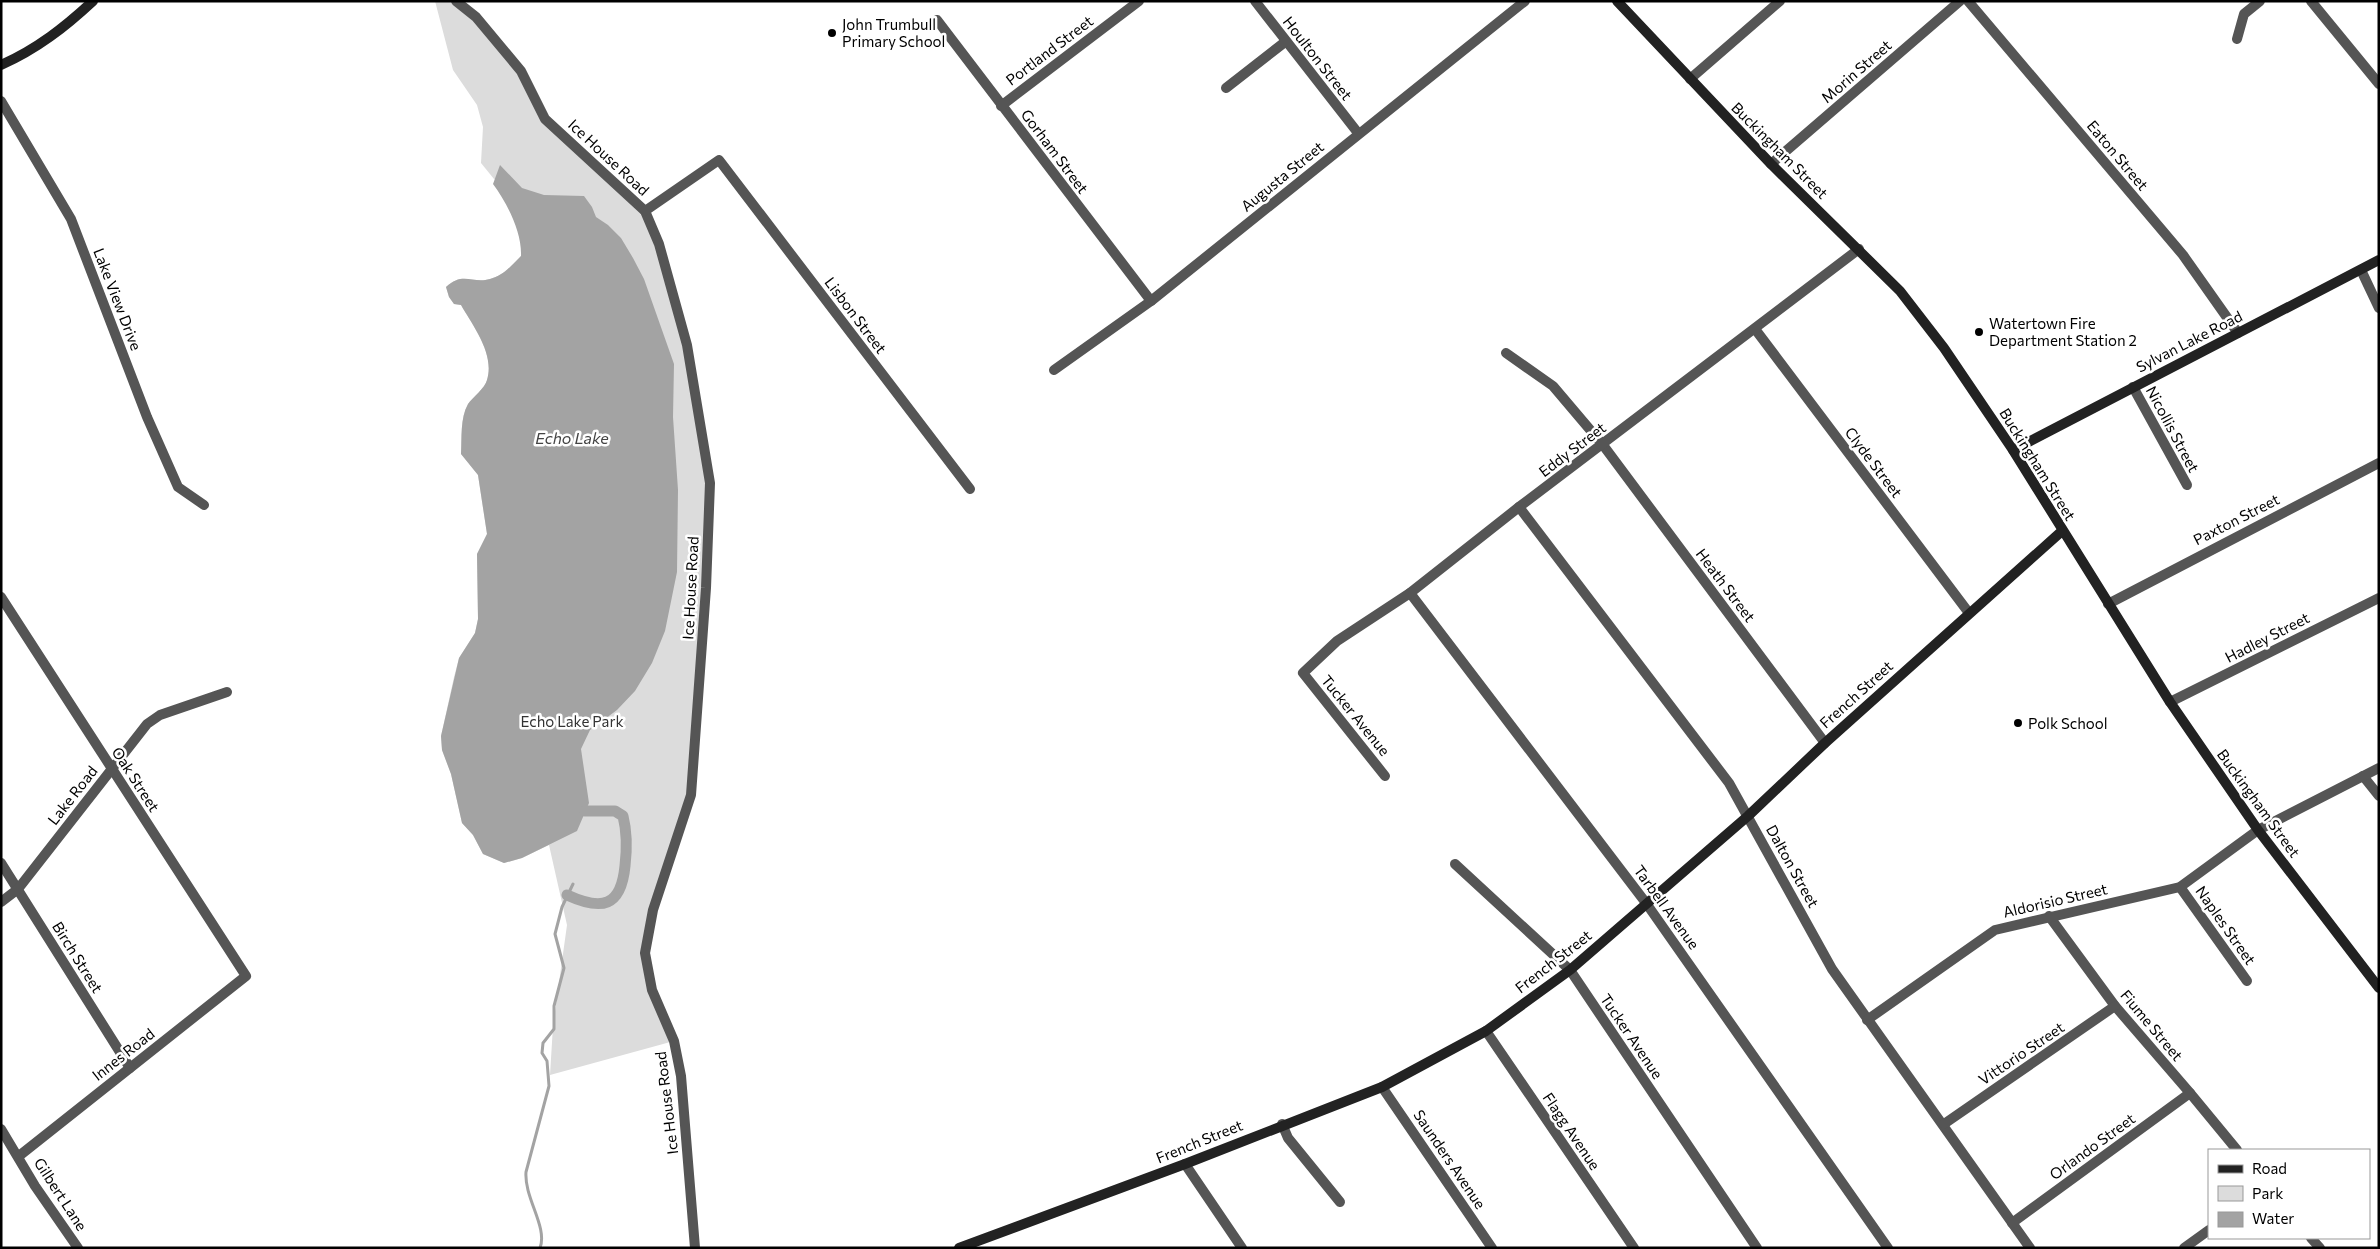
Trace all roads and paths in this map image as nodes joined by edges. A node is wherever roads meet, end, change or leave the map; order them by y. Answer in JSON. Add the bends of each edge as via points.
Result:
{"nodes":[{"id":1,"x":93,"y":1,"type":"edge"},
{"id":2,"x":456,"y":1,"type":"edge"},
{"id":3,"x":1139,"y":1,"type":"edge"},
{"id":4,"x":1255,"y":1,"type":"edge"},
{"id":5,"x":1525,"y":1,"type":"edge"},
{"id":6,"x":1617,"y":1,"type":"edge"},
{"id":7,"x":1780,"y":1,"type":"edge"},
{"id":8,"x":1960,"y":1,"type":"edge"},
{"id":9,"x":1968,"y":1,"type":"edge"},
{"id":10,"x":2260,"y":1,"type":"edge"},
{"id":11,"x":2311,"y":1,"type":"edge"},
{"id":12,"x":936,"y":20,"type":"dead end"},
{"id":13,"x":2237,"y":39,"type":"dead end"},
{"id":14,"x":1285,"y":42,"type":"junction"},
{"id":15,"x":1,"y":65,"type":"edge"},
{"id":16,"x":1690,"y":79,"type":"junction"},
{"id":17,"x":2379,"y":84,"type":"edge"},
{"id":18,"x":1226,"y":88,"type":"dead end"},
{"id":19,"x":1,"y":101,"type":"edge"},
{"id":20,"x":1002,"y":106,"type":"junction"},
{"id":21,"x":1358,"y":133,"type":"junction"},
{"id":22,"x":1772,"y":164,"type":"junction"},
{"id":23,"x":645,"y":212,"type":"junction"},
{"id":24,"x":1859,"y":249,"type":"junction"},
{"id":25,"x":2379,"y":260,"type":"edge"},
{"id":26,"x":2361,"y":270,"type":"junction"},
{"id":27,"x":1151,"y":301,"type":"junction"},
{"id":28,"x":2379,"y":308,"type":"edge"},
{"id":29,"x":1755,"y":329,"type":"junction"},
{"id":30,"x":2238,"y":333,"type":"junction"},
{"id":31,"x":1506,"y":353,"type":"dead end"},
{"id":32,"x":1054,"y":370,"type":"dead end"},
{"id":33,"x":2133,"y":386,"type":"junction"},
{"id":34,"x":1603,"y":445,"type":"junction"},
{"id":35,"x":2013,"y":450,"type":"junction"},
{"id":36,"x":2379,"y":462,"type":"edge"},
{"id":37,"x":2187,"y":485,"type":"dead end"},
{"id":38,"x":970,"y":489,"type":"dead end"},
{"id":39,"x":204,"y":504,"type":"dead end"},
{"id":40,"x":1519,"y":507,"type":"junction"},
{"id":41,"x":2062,"y":531,"type":"junction"},
{"id":42,"x":1410,"y":593,"type":"junction"},
{"id":43,"x":1,"y":597,"type":"edge"},
{"id":44,"x":2379,"y":598,"type":"edge"},
{"id":45,"x":2108,"y":604,"type":"junction"},
{"id":46,"x":1968,"y":613,"type":"junction"},
{"id":47,"x":1303,"y":674,"type":"joint"},
{"id":48,"x":227,"y":692,"type":"dead end"},
{"id":49,"x":2170,"y":702,"type":"junction"},
{"id":50,"x":1825,"y":743,"type":"junction"},
{"id":51,"x":2379,"y":768,"type":"edge"},
{"id":52,"x":111,"y":769,"type":"junction"},
{"id":53,"x":1385,"y":776,"type":"dead end"},
{"id":54,"x":2363,"y":776,"type":"junction"},
{"id":55,"x":2379,"y":796,"type":"edge"},
{"id":56,"x":1748,"y":816,"type":"junction"},
{"id":57,"x":2258,"y":830,"type":"junction"},
{"id":58,"x":1,"y":863,"type":"edge"},
{"id":59,"x":1455,"y":864,"type":"dead end"},
{"id":60,"x":2180,"y":887,"type":"junction"},
{"id":61,"x":18,"y":888,"type":"junction"},
{"id":62,"x":1,"y":902,"type":"edge"},
{"id":63,"x":1646,"y":903,"type":"junction"},
{"id":64,"x":2049,"y":916,"type":"junction"},
{"id":65,"x":1570,"y":970,"type":"junction"},
{"id":66,"x":246,"y":976,"type":"joint"},
{"id":67,"x":2247,"y":981,"type":"dead end"},
{"id":68,"x":2379,"y":988,"type":"edge"},
{"id":69,"x":2116,"y":1006,"type":"junction"},
{"id":70,"x":1867,"y":1020,"type":"junction"},
{"id":71,"x":1486,"y":1031,"type":"junction"},
{"id":72,"x":130,"y":1068,"type":"junction"},
{"id":73,"x":1382,"y":1087,"type":"junction"},
{"id":74,"x":2190,"y":1093,"type":"junction"},
{"id":75,"x":1282,"y":1124,"type":"junction"},
{"id":76,"x":1944,"y":1124,"type":"junction"},
{"id":77,"x":1,"y":1129,"type":"edge"},
{"id":78,"x":2235,"y":1149,"type":"edge"},
{"id":79,"x":19,"y":1156,"type":"junction"},
{"id":80,"x":1185,"y":1164,"type":"junction"},
{"id":81,"x":1340,"y":1202,"type":"dead end"},
{"id":82,"x":2012,"y":1223,"type":"junction"},
{"id":83,"x":2208,"y":1231,"type":"edge"},
{"id":84,"x":78,"y":1248,"type":"edge"},
{"id":85,"x":695,"y":1248,"type":"edge"},
{"id":86,"x":959,"y":1248,"type":"edge"},
{"id":87,"x":1242,"y":1248,"type":"edge"},
{"id":88,"x":1492,"y":1248,"type":"edge"},
{"id":89,"x":1634,"y":1248,"type":"edge"},
{"id":90,"x":1757,"y":1248,"type":"edge"},
{"id":91,"x":1888,"y":1248,"type":"edge"},
{"id":92,"x":2030,"y":1248,"type":"edge"},
{"id":93,"x":2184,"y":1248,"type":"edge"}],
"edges":[{"from":1,"to":15,"type":"main road","via":[[55,35]]},
{"from":2,"to":23,"type":"street","name":"Ice House Road","via":[[476,16],[522,72],[546,119]]},
{"from":3,"to":20,"type":"street","name":"Portland Street"},
{"from":4,"to":14,"type":"street","name":"Houlton Street"},
{"from":5,"to":21,"type":"street","name":"Augusta Street"},
{"from":6,"to":16,"type":"main road","name":"Buckingham Street"},
{"from":7,"to":16,"type":"street"},
{"from":8,"to":22,"type":"street","name":"Morin Street"},
{"from":9,"to":30,"type":"street","name":"Eaton Street","via":[[2184,255]]},
{"from":10,"to":13,"type":"street","via":[[2244,14]]},
{"from":11,"to":17,"type":"street"},
{"from":12,"to":20,"type":"street","name":"Gorham Street"},
{"from":14,"to":18,"type":"street"},
{"from":14,"to":21,"type":"street","name":"Houlton Street"},
{"from":16,"to":22,"type":"main road","name":"Buckingham Street"},
{"from":19,"to":39,"type":"street","name":"Lake View Drive","via":[[72,219],[147,417],[178,487]]},
{"from":20,"to":27,"type":"street","name":"Gorham Street"},
{"from":21,"to":27,"type":"street","name":"Augusta Street"},
{"from":22,"to":24,"type":"main road","name":"Buckingham Street"},
{"from":23,"to":38,"type":"street","name":"Lisbon Street","via":[[718,160]]},
{"from":23,"to":85,"type":"street","name":"Ice House Road","via":[[659,244],[687,345],[710,483],[691,795],[653,910],[645,952],[652,990],[674,1041],[681,1076]]},
{"from":24,"to":29,"type":"street","name":"Eddy Street"},
{"from":24,"to":35,"type":"main road","name":"Buckingham Street","via":[[1900,291],[1944,348]]},
{"from":25,"to":26,"type":"main road","name":"Sylvan Lake Road"},
{"from":26,"to":28,"type":"street"},
{"from":26,"to":30,"type":"main road","name":"Sylvan Lake Road"},
{"from":27,"to":32,"type":"street","name":"Augusta Street"},
{"from":29,"to":34,"type":"street","name":"Eddy Street"},
{"from":29,"to":46,"type":"street","name":"Clyde Street"},
{"from":30,"to":33,"type":"main road","name":"Sylvan Lake Road"},
{"from":31,"to":34,"type":"street","name":"Heath Street","via":[[1553,386]]},
{"from":33,"to":35,"type":"main road","name":"Sylvan Lake Road"},
{"from":33,"to":37,"type":"street","name":"Nicollis Street"},
{"from":34,"to":40,"type":"street","name":"Eddy Street"},
{"from":34,"to":50,"type":"street","name":"Heath Street"},
{"from":35,"to":41,"type":"main road","name":"Buckingham Street"},
{"from":36,"to":45,"type":"street","name":"Paxton Street"},
{"from":40,"to":42,"type":"street","name":"Eddy Street"},
{"from":40,"to":56,"type":"street","name":"Dalton Street","via":[[1729,783]]},
{"from":41,"to":45,"type":"main road","name":"Buckingham Street"},
{"from":41,"to":46,"type":"main road","name":"French Street"},
{"from":42,"to":47,"type":"street","name":"Eddy Street","via":[[1337,641]]},
{"from":42,"to":63,"type":"street","name":"Tarbell Avenue"},
{"from":43,"to":52,"type":"street","name":"Oak Street"},
{"from":44,"to":49,"type":"street","name":"Hadley Street"},
{"from":45,"to":49,"type":"main road","name":"Buckingham Street"},
{"from":46,"to":50,"type":"main road","name":"French Street"},
{"from":47,"to":53,"type":"street","name":"Tucker Avenue"},
{"from":48,"to":52,"type":"street","name":"Lake Road","via":[[160,715],[147,724]]},
{"from":49,"to":57,"type":"main road","name":"Buckingham Street"},
{"from":50,"to":56,"type":"main road","name":"French Street"},
{"from":51,"to":54,"type":"street","name":"Aldorisio Street"},
{"from":52,"to":61,"type":"street","name":"Lake Road"},
{"from":52,"to":66,"type":"street","name":"Oak Street"},
{"from":54,"to":55,"type":"street"},
{"from":54,"to":57,"type":"street","name":"Aldorisio Street"},
{"from":56,"to":63,"type":"main road","name":"French Street"},
{"from":56,"to":70,"type":"street","name":"Dalton Street","via":[[1832,969]]},
{"from":57,"to":60,"type":"street","name":"Aldorisio Street"},
{"from":57,"to":68,"type":"main road","name":"Buckingham Street"},
{"from":58,"to":61,"type":"street","name":"Birch Street"},
{"from":59,"to":65,"type":"street","name":"Tucker Avenue"},
{"from":60,"to":64,"type":"street","name":"Aldorisio Street"},
{"from":60,"to":67,"type":"street","name":"Naples Street"},
{"from":61,"to":62,"type":"street","name":"Lake Road"},
{"from":61,"to":72,"type":"street","name":"Birch Street"},
{"from":63,"to":65,"type":"main road","name":"French Street"},
{"from":63,"to":91,"type":"street","name":"Tarbell Avenue"},
{"from":64,"to":69,"type":"street","name":"Fiume Street"},
{"from":64,"to":70,"type":"street","name":"Aldorisio Street","via":[[1995,930]]},
{"from":65,"to":71,"type":"main road","name":"French Street"},
{"from":65,"to":90,"type":"street","name":"Tucker Avenue"},
{"from":66,"to":72,"type":"street","name":"Innes Road"},
{"from":69,"to":74,"type":"street","name":"Fiume Street"},
{"from":69,"to":76,"type":"street","name":"Vittorio Street"},
{"from":70,"to":76,"type":"street","name":"Dalton Street"},
{"from":71,"to":73,"type":"main road","name":"French Street"},
{"from":71,"to":89,"type":"street","name":"Flagg Avenue"},
{"from":72,"to":79,"type":"street","name":"Innes Road"},
{"from":73,"to":75,"type":"main road","name":"French Street"},
{"from":73,"to":88,"type":"street","name":"Saunders Avenue"},
{"from":74,"to":78,"type":"street","name":"Fiume Street"},
{"from":74,"to":82,"type":"street","name":"Orlando Street"},
{"from":75,"to":80,"type":"main road","name":"French Street"},
{"from":75,"to":81,"type":"street","via":[[1288,1138]]},
{"from":76,"to":82,"type":"street","name":"Dalton Street"},
{"from":77,"to":79,"type":"street","name":"Gilbert Lane"},
{"from":79,"to":84,"type":"street","name":"Gilbert Lane","via":[[35,1186]]},
{"from":80,"to":86,"type":"main road","name":"French Street"},
{"from":80,"to":87,"type":"street"},
{"from":82,"to":92,"type":"street","name":"Dalton Street"},
{"from":83,"to":93,"type":"street"}]}
